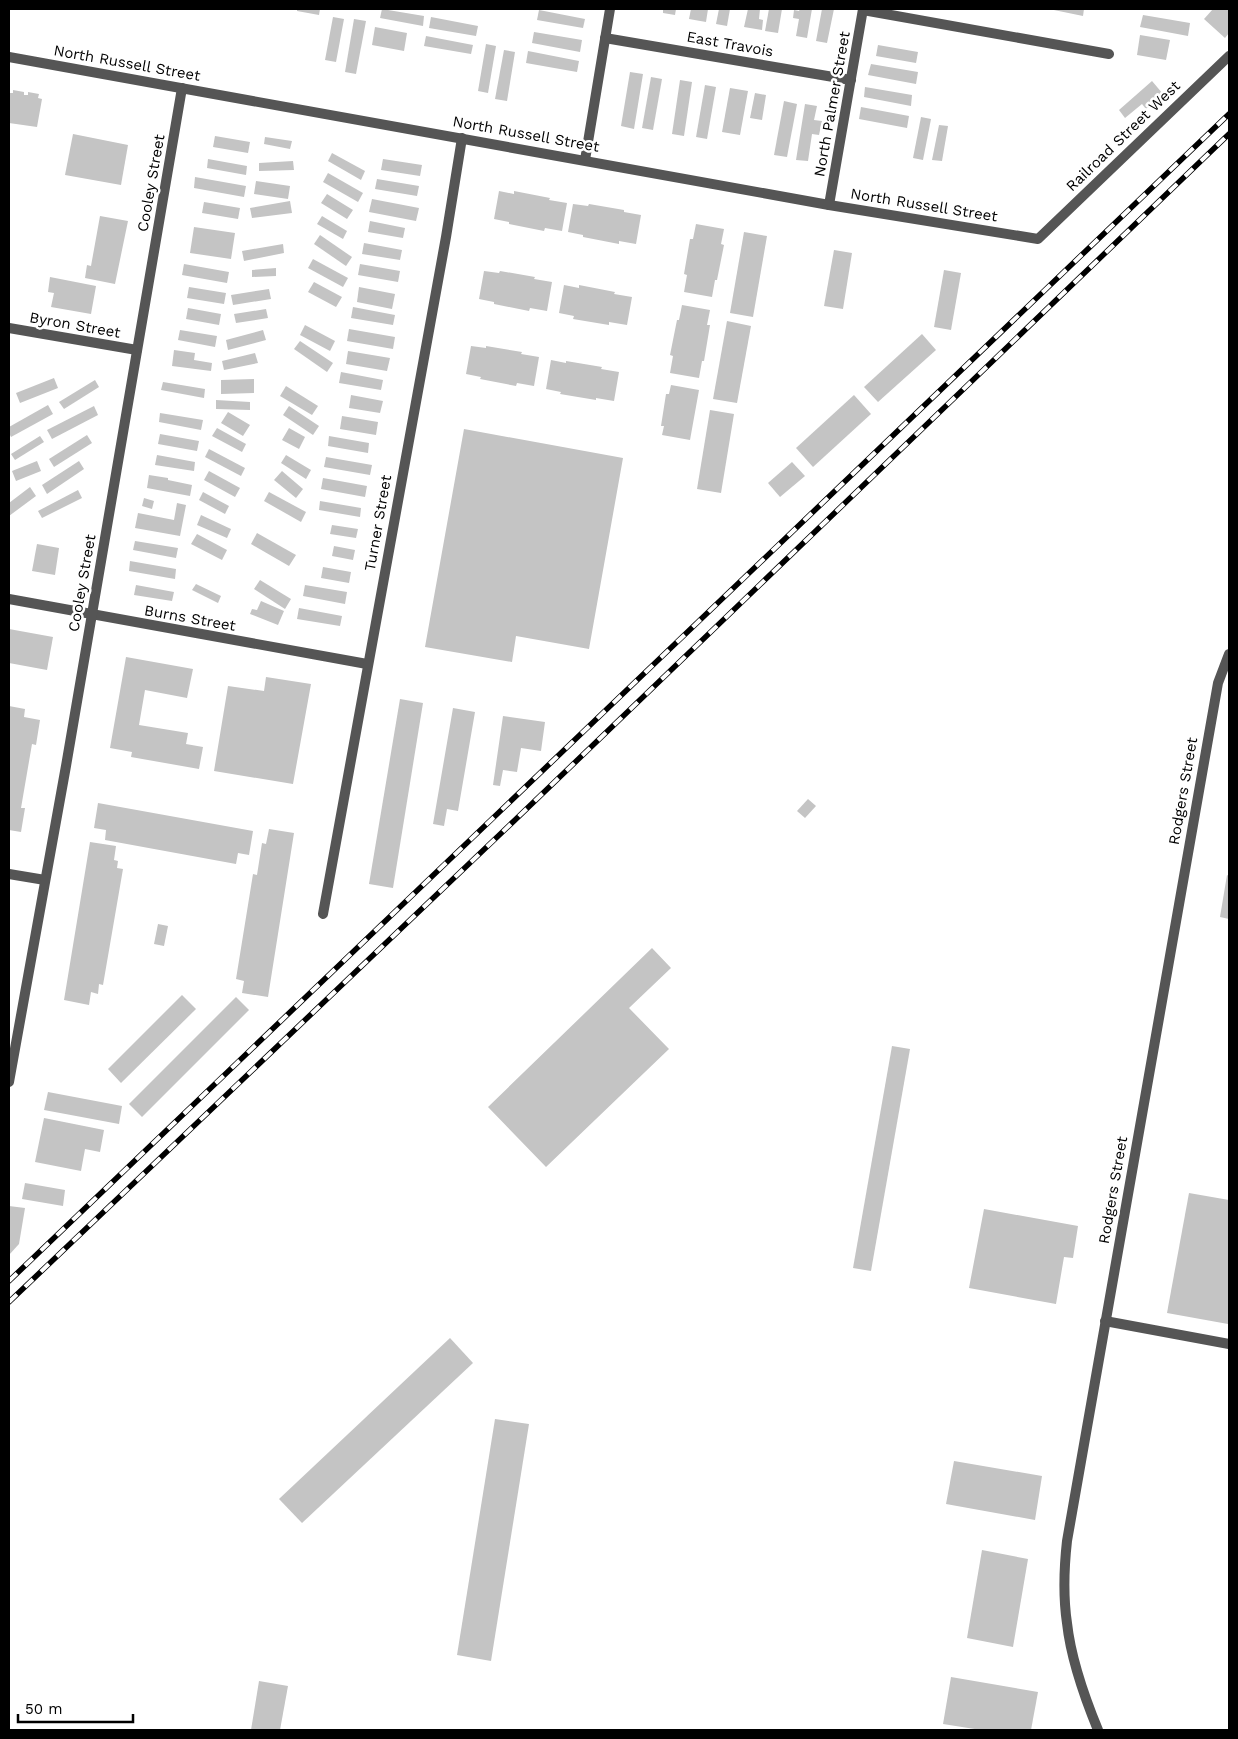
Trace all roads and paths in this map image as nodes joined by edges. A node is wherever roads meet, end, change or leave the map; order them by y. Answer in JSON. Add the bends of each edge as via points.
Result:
{"nodes":[{"id":1,"x":610,"y":9,"type":"edge"},
{"id":2,"x":863,"y":9,"type":"edge"},
{"id":3,"x":605,"y":38,"type":"junction"},
{"id":4,"x":1109,"y":54,"type":"dead end"},
{"id":5,"x":1229,"y":56,"type":"edge"},
{"id":6,"x":9,"y":57,"type":"edge"},
{"id":7,"x":851,"y":80,"type":"junction"},
{"id":8,"x":182,"y":88,"type":"junction"},
{"id":9,"x":462,"y":138,"type":"junction"},
{"id":10,"x":585,"y":160,"type":"junction"},
{"id":11,"x":829,"y":205,"type":"junction"},
{"id":12,"x":1038,"y":239,"type":"joint"},
{"id":13,"x":9,"y":328,"type":"edge"},
{"id":14,"x":137,"y":350,"type":"junction"},
{"id":15,"x":9,"y":599,"type":"edge"},
{"id":16,"x":92,"y":615,"type":"junction"},
{"id":17,"x":1229,"y":654,"type":"edge"},
{"id":18,"x":367,"y":664,"type":"junction"},
{"id":19,"x":9,"y":874,"type":"edge"},
{"id":20,"x":45,"y":880,"type":"junction"},
{"id":21,"x":323,"y":914,"type":"dead end"},
{"id":22,"x":9,"y":1082,"type":"edge"},
{"id":23,"x":1105,"y":1321,"type":"junction"},
{"id":24,"x":1229,"y":1344,"type":"edge"},
{"id":25,"x":1098,"y":1730,"type":"edge"}],
"edges":[{"from":1,"to":3,"type":"street"},
{"from":2,"to":4,"type":"street"},
{"from":2,"to":7,"type":"street","name":"North Palmer Street"},
{"from":3,"to":7,"type":"street","name":"East Travois"},
{"from":3,"to":10,"type":"street"},
{"from":5,"to":12,"type":"street","name":"Railroad Street West"},
{"from":6,"to":8,"type":"street","name":"North Russell Street"},
{"from":7,"to":11,"type":"street","name":"North Palmer Street"},
{"from":8,"to":9,"type":"street","name":"North Russell Street"},
{"from":8,"to":14,"type":"street","name":"Cooley Street"},
{"from":9,"to":10,"type":"street","name":"North Russell Street"},
{"from":9,"to":18,"type":"street","name":"Turner Street"},
{"from":10,"to":11,"type":"street","name":"North Russell Street"},
{"from":11,"to":12,"type":"street","name":"North Russell Street"},
{"from":13,"to":14,"type":"street","name":"Byron Street"},
{"from":14,"to":16,"type":"street","name":"Cooley Street"},
{"from":15,"to":16,"type":"street","name":"Burns Street"},
{"from":16,"to":18,"type":"street","name":"Burns Street"},
{"from":16,"to":20,"type":"street","name":"Cooley Street"},
{"from":17,"to":23,"type":"street","name":"Rodgers Street","via":[[1216,693]]},
{"from":18,"to":21,"type":"street","name":"Turner Street"},
{"from":19,"to":20,"type":"street"},
{"from":20,"to":22,"type":"street","name":"Cooley Street"},
{"from":23,"to":24,"type":"street"},
{"from":23,"to":25,"type":"street","name":"Rodgers Street","via":[[1066,1541],[1064,1572],[1066,1622],[1072,1651]]}]}
